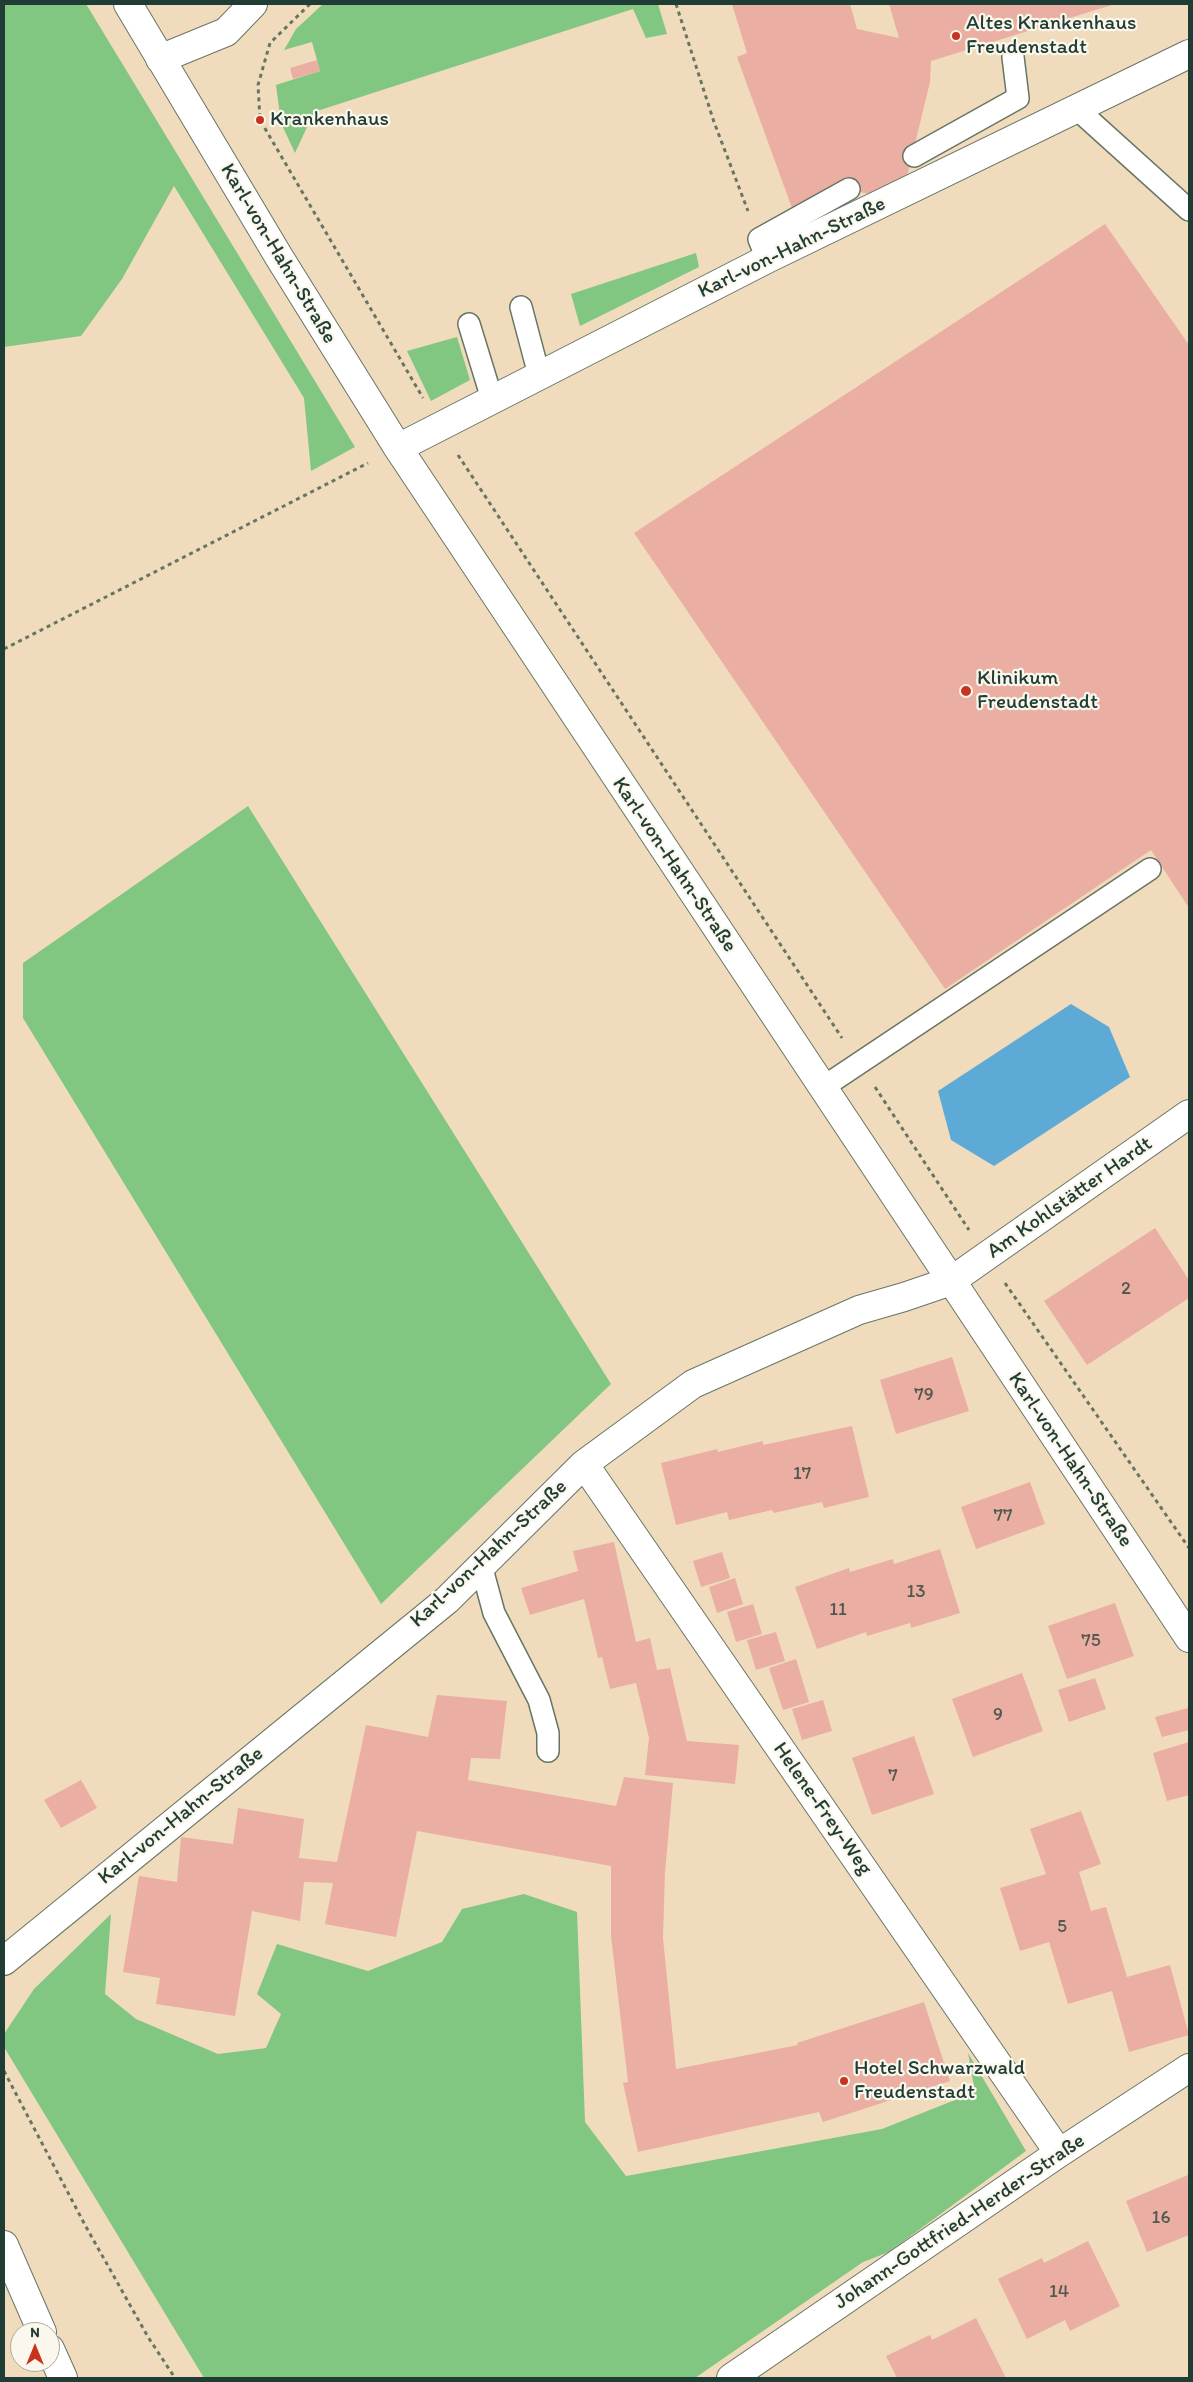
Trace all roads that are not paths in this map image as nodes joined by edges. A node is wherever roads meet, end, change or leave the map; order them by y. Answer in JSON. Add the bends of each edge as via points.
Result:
{"nodes":[{"id":1,"x":128,"y":4,"type":"edge"},
{"id":2,"x":254,"y":4,"type":"edge"},
{"id":3,"x":1189,"y":54,"type":"edge"},
{"id":4,"x":1013,"y":58,"type":"dead end"},
{"id":5,"x":160,"y":59,"type":"junction"},
{"id":6,"x":1077,"y":109,"type":"junction"},
{"id":7,"x":914,"y":156,"type":"dead end"},
{"id":8,"x":849,"y":189,"type":"dead end"},
{"id":9,"x":1189,"y":210,"type":"edge"},
{"id":10,"x":763,"y":249,"type":"junction"},
{"id":11,"x":521,"y":307,"type":"dead end"},
{"id":12,"x":469,"y":324,"type":"dead end"},
{"id":13,"x":539,"y":375,"type":"junction"},
{"id":14,"x":492,"y":399,"type":"junction"},
{"id":15,"x":398,"y":448,"type":"junction"},
{"id":16,"x":1150,"y":869,"type":"dead end"},
{"id":17,"x":822,"y":1088,"type":"junction"},
{"id":18,"x":1189,"y":1114,"type":"edge"},
{"id":19,"x":951,"y":1281,"type":"junction"},
{"id":20,"x":584,"y":1464,"type":"junction"},
{"id":21,"x":482,"y":1565,"type":"junction"},
{"id":22,"x":1189,"y":1638,"type":"edge"},
{"id":23,"x":548,"y":1752,"type":"dead end"},
{"id":24,"x":4,"y":1961,"type":"edge"},
{"id":25,"x":1189,"y":2068,"type":"edge"},
{"id":26,"x":1059,"y":2153,"type":"junction"},
{"id":27,"x":4,"y":2245,"type":"edge"},
{"id":28,"x":38,"y":2322,"type":"edge"},
{"id":29,"x":731,"y":2378,"type":"edge"}],
"edges":[{"from":1,"to":5,"type":"street","name":"Karl-von-Hahn-Straße"},
{"from":2,"to":5,"type":"street","via":[[226,32]]},
{"from":3,"to":6,"type":"street","name":"Karl-von-Hahn-Straße"},
{"from":4,"to":7,"type":"lane","via":[[1018,98]]},
{"from":5,"to":15,"type":"street","name":"Karl-von-Hahn-Straße"},
{"from":6,"to":9,"type":"lane"},
{"from":6,"to":10,"type":"street","name":"Karl-von-Hahn-Straße"},
{"from":8,"to":10,"type":"lane"},
{"from":10,"to":13,"type":"street","name":"Karl-von-Hahn-Straße"},
{"from":11,"to":13,"type":"lane"},
{"from":12,"to":14,"type":"lane"},
{"from":13,"to":14,"type":"street","name":"Karl-von-Hahn-Straße"},
{"from":14,"to":15,"type":"street","name":"Karl-von-Hahn-Straße"},
{"from":15,"to":17,"type":"street","name":"Karl-von-Hahn-Straße"},
{"from":16,"to":17,"type":"lane"},
{"from":17,"to":19,"type":"street","name":"Karl-von-Hahn-Straße"},
{"from":18,"to":19,"type":"street","name":"Am Kohlstätter Hardt"},
{"from":19,"to":20,"type":"street","name":"Karl-von-Hahn-Straße","via":[[859,1310],[693,1384]]},
{"from":19,"to":22,"type":"street","name":"Karl-von-Hahn-Straße"},
{"from":20,"to":21,"type":"street","name":"Karl-von-Hahn-Straße"},
{"from":20,"to":26,"type":"street","name":"Helene-Frey-Weg"},
{"from":21,"to":23,"type":"lane","via":[[494,1613],[539,1700],[548,1733]]},
{"from":21,"to":24,"type":"street","name":"Karl-von-Hahn-Straße","via":[[447,1600]]},
{"from":25,"to":26,"type":"street","name":"Johann-Gottfried-Herder-Straße"},
{"from":26,"to":29,"type":"street","name":"Johann-Gottfried-Herder-Straße"},
{"from":27,"to":28,"type":"street"}]}
